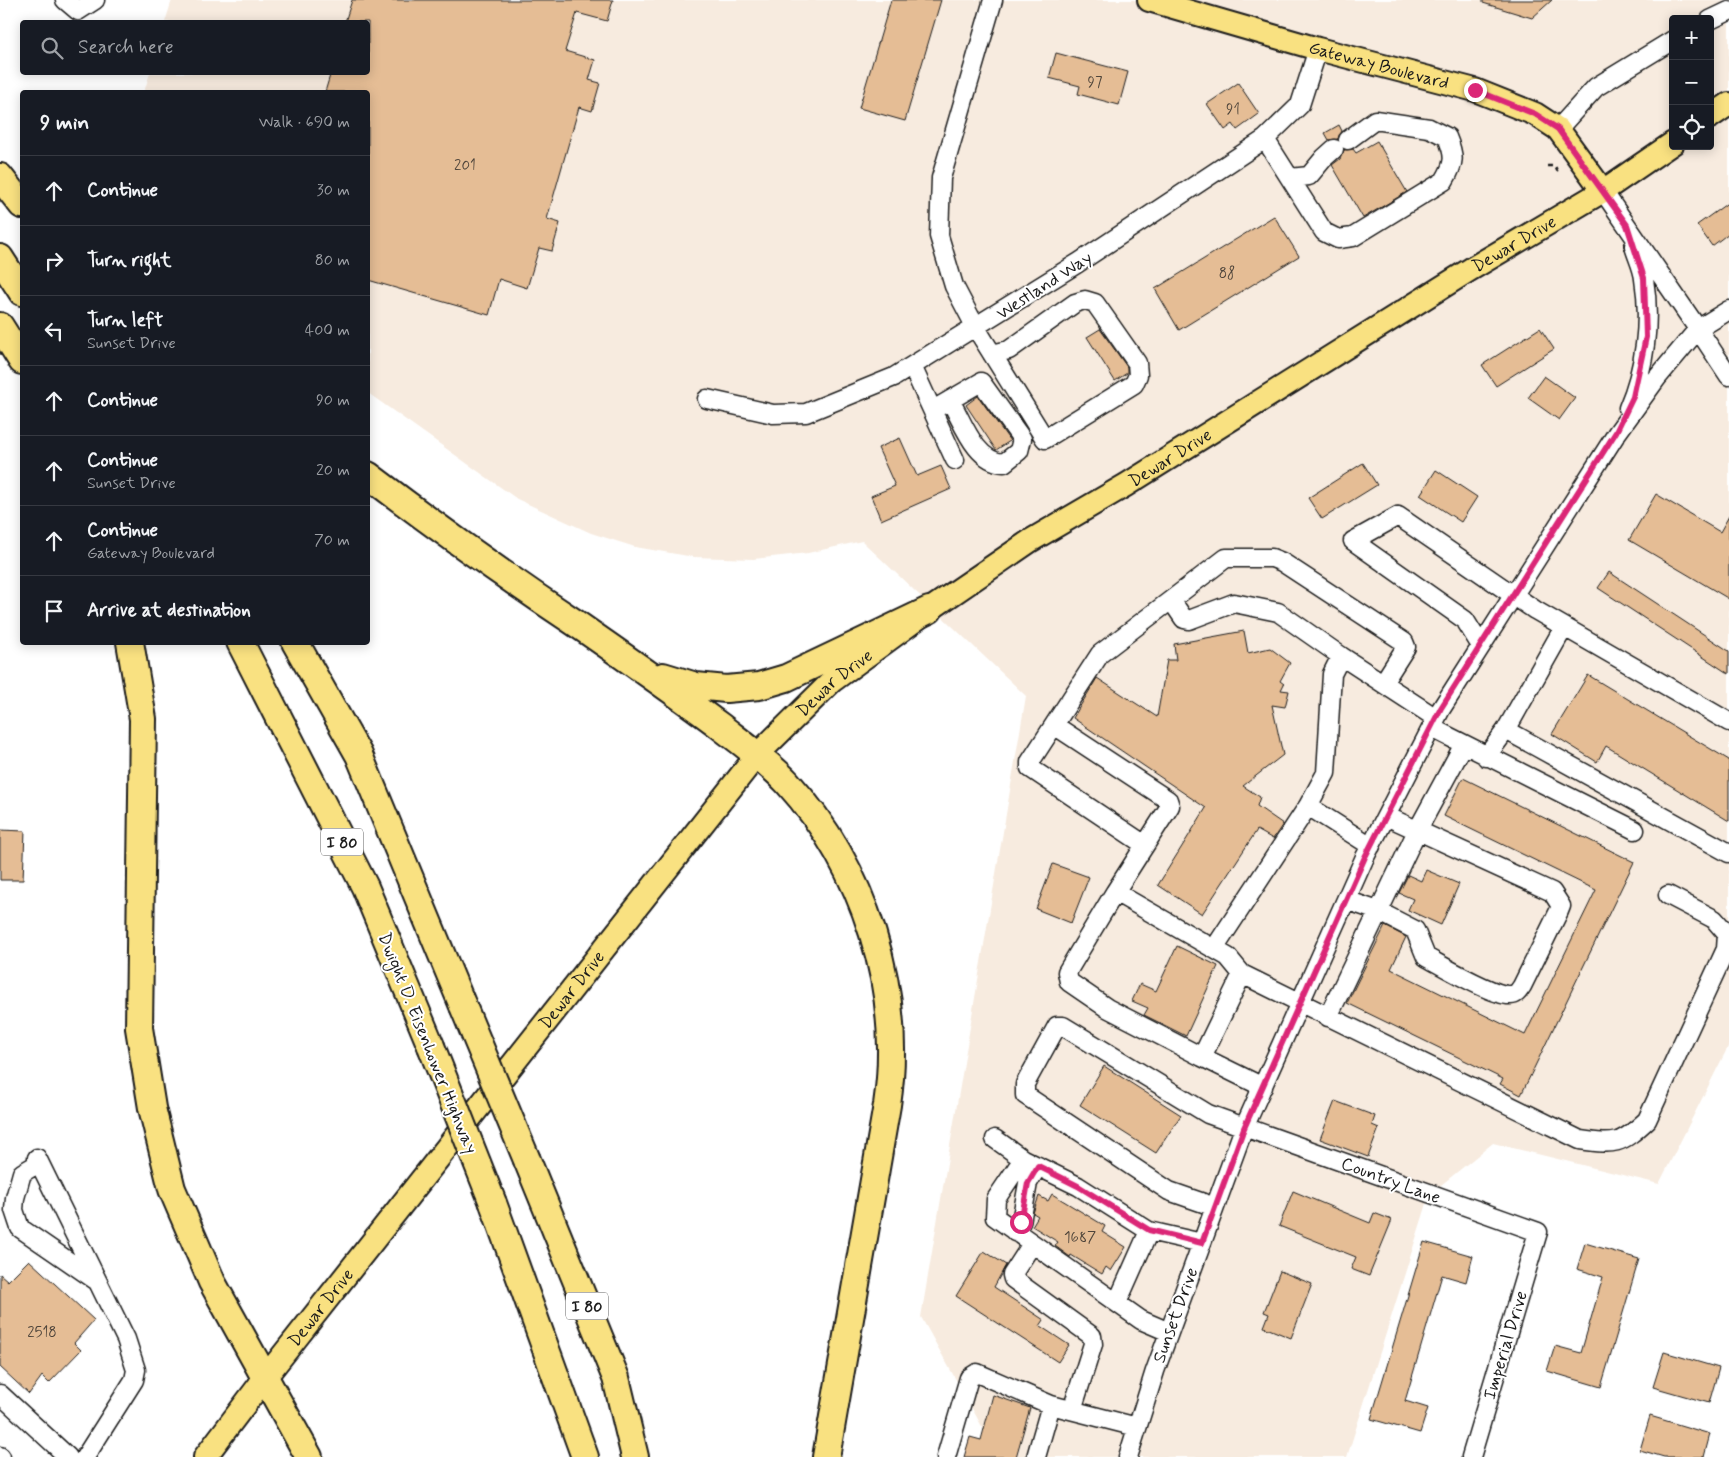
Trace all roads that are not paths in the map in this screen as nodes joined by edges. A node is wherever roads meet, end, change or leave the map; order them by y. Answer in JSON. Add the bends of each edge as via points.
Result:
{"nodes":[{"id":1,"x":65,"y":0,"type":"edge"},
{"id":2,"x":95,"y":0,"type":"edge"},
{"id":3,"x":992,"y":0,"type":"edge"},
{"id":4,"x":1149,"y":0,"type":"edge"},
{"id":5,"x":1729,"y":11,"type":"edge"},
{"id":6,"x":1714,"y":18,"type":"edge"},
{"id":7,"x":1669,"y":42,"type":"edge"},
{"id":8,"x":1318,"y":49,"type":"junction"},
{"id":9,"x":1729,"y":104,"type":"edge"},
{"id":10,"x":1714,"y":114,"type":"edge"},
{"id":11,"x":1558,"y":129,"type":"junction"},
{"id":12,"x":1265,"y":138,"type":"junction"},
{"id":13,"x":1669,"y":145,"type":"edge"},
{"id":14,"x":0,"y":177,"type":"edge"},
{"id":15,"x":1290,"y":178,"type":"junction"},
{"id":16,"x":1603,"y":191,"type":"junction"},
{"id":17,"x":20,"y":202,"type":"edge"},
{"id":18,"x":1627,"y":226,"type":"junction"},
{"id":19,"x":0,"y":258,"type":"edge"},
{"id":20,"x":20,"y":289,"type":"edge"},
{"id":21,"x":1729,"y":310,"type":"edge"},
{"id":22,"x":0,"y":326,"type":"edge"},
{"id":23,"x":976,"y":328,"type":"junction"},
{"id":24,"x":1698,"y":329,"type":"junction"},
{"id":25,"x":992,"y":354,"type":"junction"},
{"id":26,"x":20,"y":358,"type":"edge"},
{"id":27,"x":912,"y":366,"type":"junction"},
{"id":28,"x":1729,"y":376,"type":"edge"},
{"id":29,"x":707,"y":400,"type":"dead end"},
{"id":30,"x":950,"y":400,"type":"junction"},
{"id":31,"x":932,"y":410,"type":"junction"},
{"id":32,"x":1616,"y":432,"type":"junction"},
{"id":33,"x":955,"y":460,"type":"dead end"},
{"id":34,"x":370,"y":476,"type":"edge"},
{"id":35,"x":1514,"y":595,"type":"junction"},
{"id":36,"x":1171,"y":600,"type":"junction"},
{"id":37,"x":929,"y":610,"type":"junction"},
{"id":38,"x":1564,"y":627,"type":"junction"},
{"id":39,"x":131,"y":645,"type":"edge"},
{"id":40,"x":242,"y":645,"type":"edge"},
{"id":41,"x":297,"y":645,"type":"edge"},
{"id":42,"x":1481,"y":646,"type":"junction"},
{"id":43,"x":1341,"y":656,"type":"junction"},
{"id":44,"x":643,"y":670,"type":"junction"},
{"id":45,"x":1383,"y":683,"type":"junction"},
{"id":46,"x":1729,"y":722,"type":"edge"},
{"id":47,"x":1434,"y":723,"type":"junction"},
{"id":48,"x":1054,"y":725,"type":"junction"},
{"id":49,"x":1506,"y":730,"type":"junction"},
{"id":50,"x":1463,"y":746,"type":"junction"},
{"id":51,"x":757,"y":755,"type":"junction"},
{"id":52,"x":1486,"y":757,"type":"junction"},
{"id":53,"x":1308,"y":806,"type":"junction"},
{"id":54,"x":1386,"y":816,"type":"junction"},
{"id":55,"x":1635,"y":830,"type":"dead end"},
{"id":56,"x":1416,"y":831,"type":"junction"},
{"id":57,"x":1145,"y":845,"type":"junction"},
{"id":58,"x":1371,"y":846,"type":"junction"},
{"id":59,"x":1729,"y":853,"type":"edge"},
{"id":60,"x":1115,"y":892,"type":"junction"},
{"id":61,"x":1668,"y":895,"type":"dead end"},
{"id":62,"x":1346,"y":900,"type":"junction"},
{"id":63,"x":1378,"y":911,"type":"junction"},
{"id":64,"x":1214,"y":949,"type":"junction"},
{"id":65,"x":1242,"y":974,"type":"junction"},
{"id":66,"x":1300,"y":1003,"type":"junction"},
{"id":67,"x":1328,"y":1017,"type":"junction"},
{"id":68,"x":1202,"y":1057,"type":"junction"},
{"id":69,"x":1263,"y":1087,"type":"junction"},
{"id":70,"x":1244,"y":1128,"type":"junction"},
{"id":71,"x":995,"y":1138,"type":"dead end"},
{"id":72,"x":1030,"y":1163,"type":"junction"},
{"id":73,"x":1215,"y":1207,"type":"junction"},
{"id":74,"x":1149,"y":1230,"type":"junction"},
{"id":75,"x":1015,"y":1232,"type":"junction"},
{"id":76,"x":1538,"y":1232,"type":"joint"},
{"id":77,"x":1202,"y":1243,"type":"junction"},
{"id":78,"x":1032,"y":1244,"type":"junction"},
{"id":79,"x":98,"y":1281,"type":"junction"},
{"id":80,"x":1117,"y":1303,"type":"junction"},
{"id":81,"x":1169,"y":1332,"type":"junction"},
{"id":82,"x":264,"y":1379,"type":"junction"},
{"id":83,"x":0,"y":1394,"type":"edge"},
{"id":84,"x":1051,"y":1405,"type":"junction"},
{"id":85,"x":1072,"y":1410,"type":"junction"},
{"id":86,"x":1137,"y":1427,"type":"junction"},
{"id":87,"x":68,"y":1457,"type":"edge"},
{"id":88,"x":85,"y":1457,"type":"edge"},
{"id":89,"x":205,"y":1457,"type":"edge"},
{"id":90,"x":308,"y":1457,"type":"edge"},
{"id":91,"x":585,"y":1457,"type":"edge"},
{"id":92,"x":634,"y":1457,"type":"edge"},
{"id":93,"x":826,"y":1457,"type":"edge"},
{"id":94,"x":946,"y":1457,"type":"edge"},
{"id":95,"x":1036,"y":1457,"type":"edge"},
{"id":96,"x":1128,"y":1457,"type":"edge"},
{"id":97,"x":1471,"y":1457,"type":"edge"}],
"edges":[{"from":1,"to":2,"type":"street","via":[[78,10]]},
{"from":3,"to":23,"type":"street","via":[[941,178],[938,210],[939,236],[945,260],[954,286]]},
{"from":4,"to":8,"type":"main road","name":"Gateway Boulevard"},
{"from":5,"to":6,"type":"street"},
{"from":7,"to":11,"type":"street","via":[[1596,87]]},
{"from":8,"to":11,"type":"main road","name":"Gateway Boulevard","via":[[1475,90],[1535,114]]},
{"from":8,"to":12,"type":"street","name":"Westland Way","via":[[1300,105]]},
{"from":9,"to":10,"type":"main road"},
{"from":11,"to":16,"type":"main road","name":"Gateway Boulevard"},
{"from":12,"to":15,"type":"street"},
{"from":12,"to":23,"type":"street","name":"Westland Way"},
{"from":13,"to":16,"type":"main road","name":"Dewar Drive"},
{"from":14,"to":17,"type":"highway"},
{"from":15,"to":15,"type":"street","via":[[1324,232],[1338,239],[1353,237],[1444,181],[1452,168],[1454,153],[1448,137],[1429,128],[1375,120],[1324,158],[1309,176]]},
{"from":16,"to":18,"type":"street"},
{"from":16,"to":37,"type":"main road","name":"Dewar Drive","via":[[1471,269],[1126,485],[1030,540]]},
{"from":18,"to":24,"type":"street"},
{"from":18,"to":32,"type":"street","via":[[1644,278],[1646,337],[1633,397]]},
{"from":19,"to":20,"type":"highway"},
{"from":21,"to":24,"type":"street","name":"Sunset Drive"},
{"from":22,"to":26,"type":"highway"},
{"from":23,"to":25,"type":"street"},
{"from":23,"to":27,"type":"street","name":"Westland Way"},
{"from":24,"to":28,"type":"street"},
{"from":24,"to":32,"type":"street","name":"Sunset Drive"},
{"from":25,"to":25,"type":"street","via":[[1045,439],[1134,384],[1138,375],[1136,363],[1095,303],[1085,300],[1075,303],[1009,350]]},
{"from":27,"to":29,"type":"street","name":"Westland Way","via":[[894,377],[806,413],[773,414]]},
{"from":27,"to":31,"type":"street"},
{"from":30,"to":30,"type":"street","via":[[978,448],[990,461],[1004,462],[1021,448],[1022,439],[981,382]]},
{"from":30,"to":31,"type":"street"},
{"from":31,"to":33,"type":"street"},
{"from":32,"to":35,"type":"street","name":"Sunset Drive"},
{"from":34,"to":44,"type":"highway","via":[[470,552]]},
{"from":35,"to":38,"type":"street"},
{"from":35,"to":42,"type":"street","name":"Sunset Drive"},
{"from":35,"to":42,"type":"street","via":[[1398,516],[1353,541],[1466,620]]},
{"from":36,"to":43,"type":"street","via":[[1184,619],[1189,620],[1234,603],[1278,612]]},
{"from":36,"to":45,"type":"street","via":[[1226,558],[1272,558],[1404,642],[1406,648]]},
{"from":36,"to":48,"type":"street","via":[[1100,654]]},
{"from":37,"to":44,"type":"highway","via":[[786,678],[758,686],[726,689],[696,686]]},
{"from":37,"to":51,"type":"main road","name":"Dewar Drive","via":[[832,681]]},
{"from":38,"to":46,"type":"street"},
{"from":38,"to":49,"type":"street"},
{"from":39,"to":82,"type":"highway","via":[[143,719],[139,1028],[152,1108],[172,1189],[212,1282]]},
{"from":40,"to":91,"type":"highway","name":"Dwight D. Eisenhower Highway","number":"I 80","bridge":true,"via":[[365,887],[493,1203]]},
{"from":41,"to":92,"type":"highway","number":"I 80","bridge":true,"via":[[359,755],[616,1378]]},
{"from":42,"to":47,"type":"street","name":"Sunset Drive"},
{"from":43,"to":45,"type":"street"},
{"from":43,"to":53,"type":"street","via":[[1332,674],[1326,773]]},
{"from":44,"to":51,"type":"highway"},
{"from":45,"to":47,"type":"street"},
{"from":47,"to":50,"type":"street"},
{"from":47,"to":54,"type":"street","name":"Sunset Drive"},
{"from":48,"to":57,"type":"street","via":[[1030,762],[1030,768]]},
{"from":48,"to":57,"type":"street","via":[[1168,800],[1170,806]]},
{"from":49,"to":52,"type":"street"},
{"from":49,"to":59,"type":"street"},
{"from":50,"to":52,"type":"street"},
{"from":50,"to":56,"type":"street"},
{"from":51,"to":82,"type":"main road","name":"Dewar Drive"},
{"from":51,"to":93,"type":"highway","via":[[799,797],[838,852],[879,953],[890,1008],[891,1081]]},
{"from":52,"to":55,"type":"street"},
{"from":53,"to":58,"type":"street"},
{"from":53,"to":64,"type":"street"},
{"from":54,"to":56,"type":"street"},
{"from":54,"to":58,"type":"street","name":"Sunset Drive"},
{"from":56,"to":63,"type":"street"},
{"from":56,"to":63,"type":"street","via":[[1552,892],[1560,906],[1559,911],[1522,986],[1509,996],[1426,957],[1415,930]]},
{"from":57,"to":60,"type":"street"},
{"from":58,"to":62,"type":"street","name":"Sunset Drive"},
{"from":60,"to":64,"type":"street"},
{"from":60,"to":68,"type":"street","via":[[1067,972],[1069,982],[1107,1008]]},
{"from":61,"to":67,"type":"street","via":[[1714,919],[1727,934],[1726,950],[1647,1120],[1626,1139],[1605,1143],[1580,1140]]},
{"from":62,"to":63,"type":"street"},
{"from":62,"to":66,"type":"street","name":"Sunset Drive"},
{"from":63,"to":67,"type":"street"},
{"from":64,"to":65,"type":"street","via":[[1228,958]]},
{"from":65,"to":66,"type":"street"},
{"from":65,"to":68,"type":"street"},
{"from":66,"to":67,"type":"street"},
{"from":66,"to":69,"type":"street","name":"Sunset Drive"},
{"from":68,"to":69,"type":"street"},
{"from":69,"to":70,"type":"street","name":"Sunset Drive"},
{"from":70,"to":73,"type":"street","name":"Sunset Drive"},
{"from":70,"to":73,"type":"street","name":"Country Lane","via":[[1208,1114],[1063,1026],[1057,1026],[1025,1084],[1024,1095],[1161,1186]]},
{"from":70,"to":76,"type":"street","name":"Country Lane"},
{"from":71,"to":72,"type":"street"},
{"from":72,"to":74,"type":"street","via":[[1078,1186]]},
{"from":72,"to":75,"type":"street","via":[[1021,1222]]},
{"from":72,"to":75,"type":"street","via":[[996,1200],[994,1217]]},
{"from":73,"to":77,"type":"street","name":"Sunset Drive"},
{"from":74,"to":77,"type":"street"},
{"from":74,"to":80,"type":"street"},
{"from":75,"to":78,"type":"street"},
{"from":76,"to":97,"type":"street","name":"Imperial Drive"},
{"from":77,"to":81,"type":"street","name":"Sunset Drive"},
{"from":78,"to":80,"type":"street"},
{"from":78,"to":85,"type":"street","via":[[1012,1279],[1092,1336],[1093,1344]]},
{"from":79,"to":79,"type":"street","via":[[38,1160],[22,1173],[15,1198],[14,1210],[20,1228]]},
{"from":79,"to":88,"type":"street","via":[[126,1339],[136,1370],[134,1380]]},
{"from":80,"to":81,"type":"street","via":[[1141,1320]]},
{"from":81,"to":86,"type":"street","name":"Sunset Drive"},
{"from":82,"to":89,"type":"main road","name":"Dewar Drive"},
{"from":82,"to":90,"type":"highway"},
{"from":83,"to":87,"type":"street"},
{"from":84,"to":85,"type":"street"},
{"from":84,"to":94,"type":"street","via":[[977,1373],[968,1378]]},
{"from":84,"to":95,"type":"street"},
{"from":85,"to":86,"type":"street"},
{"from":86,"to":96,"type":"street","name":"Sunset Drive"}]}
